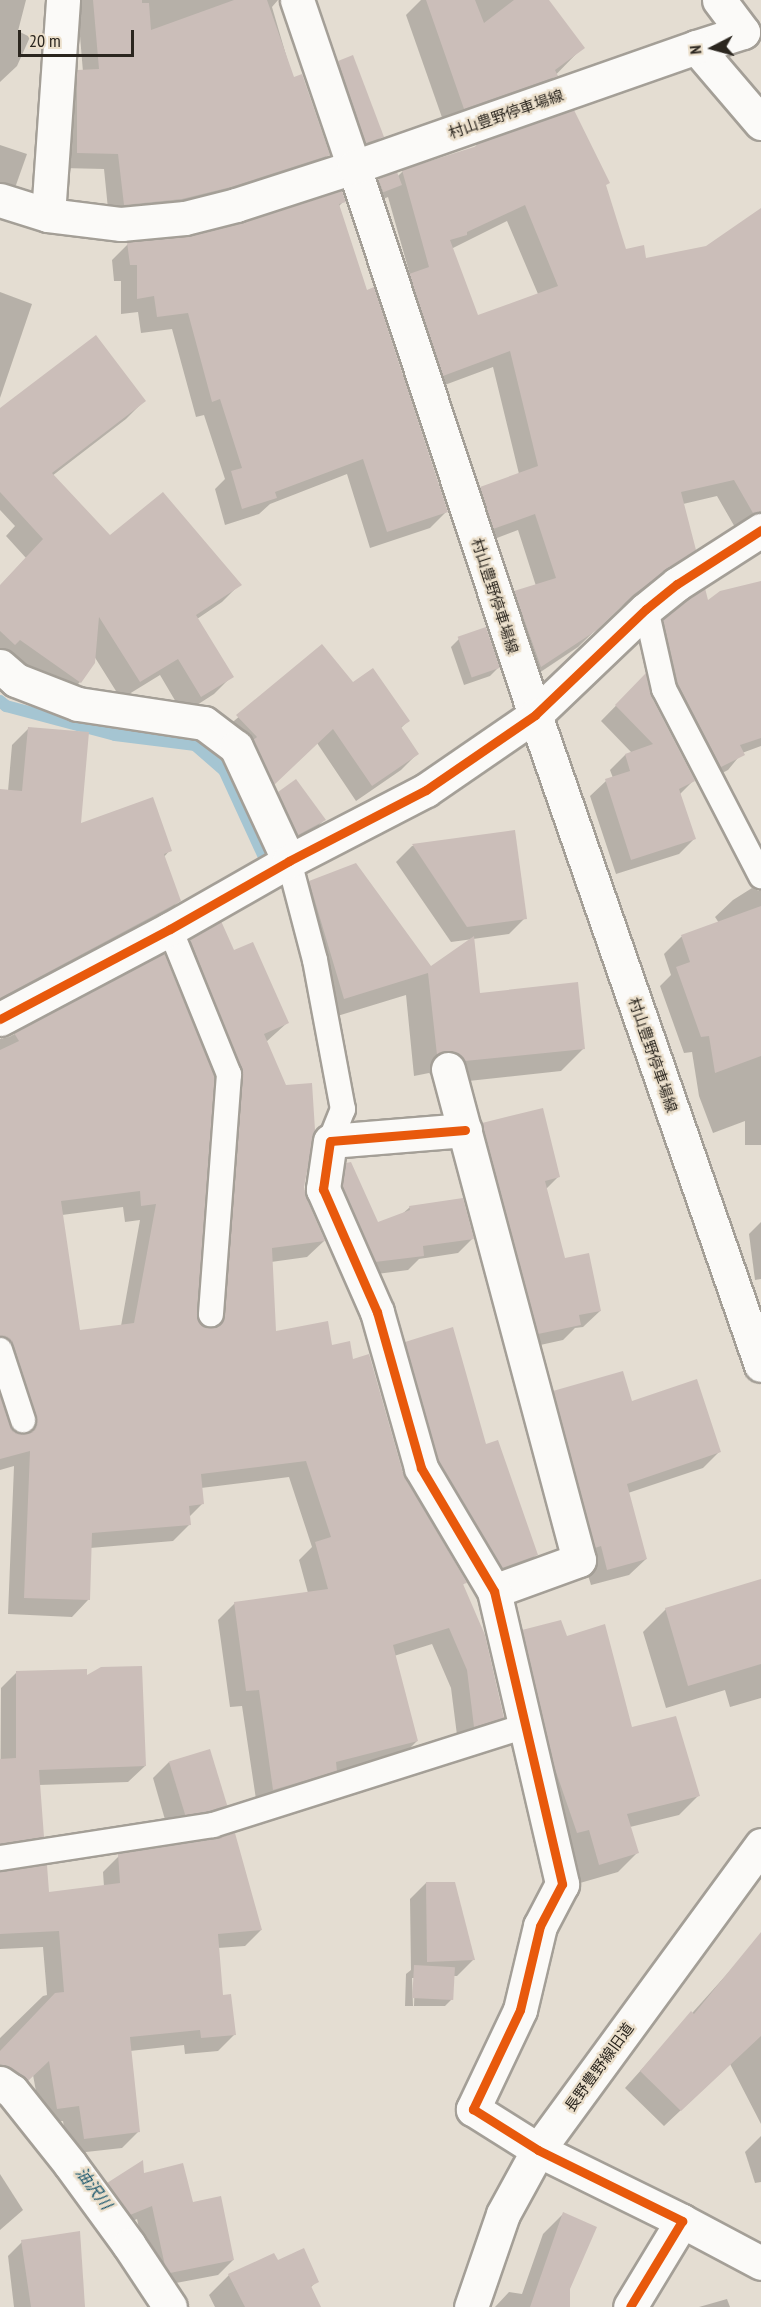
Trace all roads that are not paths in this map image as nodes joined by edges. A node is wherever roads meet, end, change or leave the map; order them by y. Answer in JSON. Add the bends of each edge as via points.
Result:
{"nodes":[{"id":1,"x":63,"y":0,"type":"edge"},
{"id":2,"x":297,"y":0,"type":"edge"},
{"id":3,"x":719,"y":0,"type":"edge"},
{"id":4,"x":752,"y":29,"type":"edge"},
{"id":5,"x":696,"y":47,"type":"junction"},
{"id":6,"x":761,"y":123,"type":"edge"},
{"id":7,"x":354,"y":167,"type":"junction"},
{"id":8,"x":0,"y":200,"type":"edge"},
{"id":9,"x":48,"y":215,"type":"junction"},
{"id":10,"x":761,"y":530,"type":"edge"},
{"id":11,"x":646,"y":609,"type":"junction"},
{"id":12,"x":0,"y":666,"type":"edge"},
{"id":13,"x":535,"y":715,"type":"junction"},
{"id":14,"x":290,"y":861,"type":"junction"},
{"id":15,"x":761,"y":876,"type":"edge"},
{"id":16,"x":170,"y":929,"type":"junction"},
{"id":17,"x":0,"y":1020,"type":"edge"},
{"id":18,"x":448,"y":1069,"type":"dead end"},
{"id":19,"x":465,"y":1130,"type":"junction"},
{"id":20,"x":330,"y":1141,"type":"junction"},
{"id":21,"x":211,"y":1314,"type":"dead end"},
{"id":22,"x":0,"y":1350,"type":"edge"},
{"id":23,"x":761,"y":1365,"type":"edge"},
{"id":24,"x":23,"y":1420,"type":"dead end"},
{"id":25,"x":494,"y":1591,"type":"junction"},
{"id":26,"x":526,"y":1726,"type":"junction"},
{"id":27,"x":761,"y":1845,"type":"edge"},
{"id":28,"x":0,"y":1858,"type":"edge"},
{"id":29,"x":0,"y":2083,"type":"edge"},
{"id":30,"x":538,"y":2150,"type":"junction"},
{"id":31,"x":682,"y":2221,"type":"junction"},
{"id":32,"x":761,"y":2263,"type":"edge"},
{"id":33,"x":170,"y":2307,"type":"edge"},
{"id":34,"x":471,"y":2307,"type":"edge"},
{"id":35,"x":630,"y":2307,"type":"edge"}],
"edges":[{"from":1,"to":9,"type":"street"},
{"from":2,"to":7,"type":"street"},
{"from":3,"to":4,"type":"street"},
{"from":4,"to":5,"type":"street","name":"村山豊野停車場線"},
{"from":5,"to":6,"type":"street"},
{"from":5,"to":7,"type":"street","name":"村山豊野停車場線"},
{"from":7,"to":9,"type":"street","via":[[236,206],[185,218],[121,224]]},
{"from":7,"to":13,"type":"street","name":"村山豊野停車場線"},
{"from":8,"to":9,"type":"street"},
{"from":10,"to":11,"type":"street","via":[[677,584]]},
{"from":11,"to":13,"type":"street"},
{"from":11,"to":15,"type":"lane","via":[[664,689]]},
{"from":12,"to":14,"type":"street","via":[[16,680],[78,704],[204,723],[236,747]]},
{"from":13,"to":14,"type":"street","via":[[426,790]]},
{"from":13,"to":23,"type":"street","name":"村山豊野停車場線"},
{"from":14,"to":16,"type":"street"},
{"from":14,"to":20,"type":"lane","via":[[315,960],[343,1109]]},
{"from":16,"to":17,"type":"street"},
{"from":16,"to":21,"type":"lane","via":[[229,1074]]},
{"from":18,"to":19,"type":"street"},
{"from":19,"to":20,"type":"street"},
{"from":19,"to":25,"type":"street","via":[[579,1560]]},
{"from":20,"to":25,"type":"street","via":[[323,1189],[377,1312],[421,1468]]},
{"from":22,"to":24,"type":"lane"},
{"from":25,"to":26,"type":"street"},
{"from":26,"to":28,"type":"lane","via":[[213,1825]]},
{"from":26,"to":30,"type":"street","via":[[562,1884],[540,1926],[520,2010],[473,2109]]},
{"from":27,"to":30,"type":"street","name":"長野豊野線旧道"},
{"from":29,"to":33,"type":"street","via":[[12,2091],[70,2164]]},
{"from":30,"to":31,"type":"street"},
{"from":30,"to":34,"type":"street","name":"長野豊野線旧道","via":[[503,2214]]},
{"from":31,"to":32,"type":"street"},
{"from":31,"to":35,"type":"street"}]}
